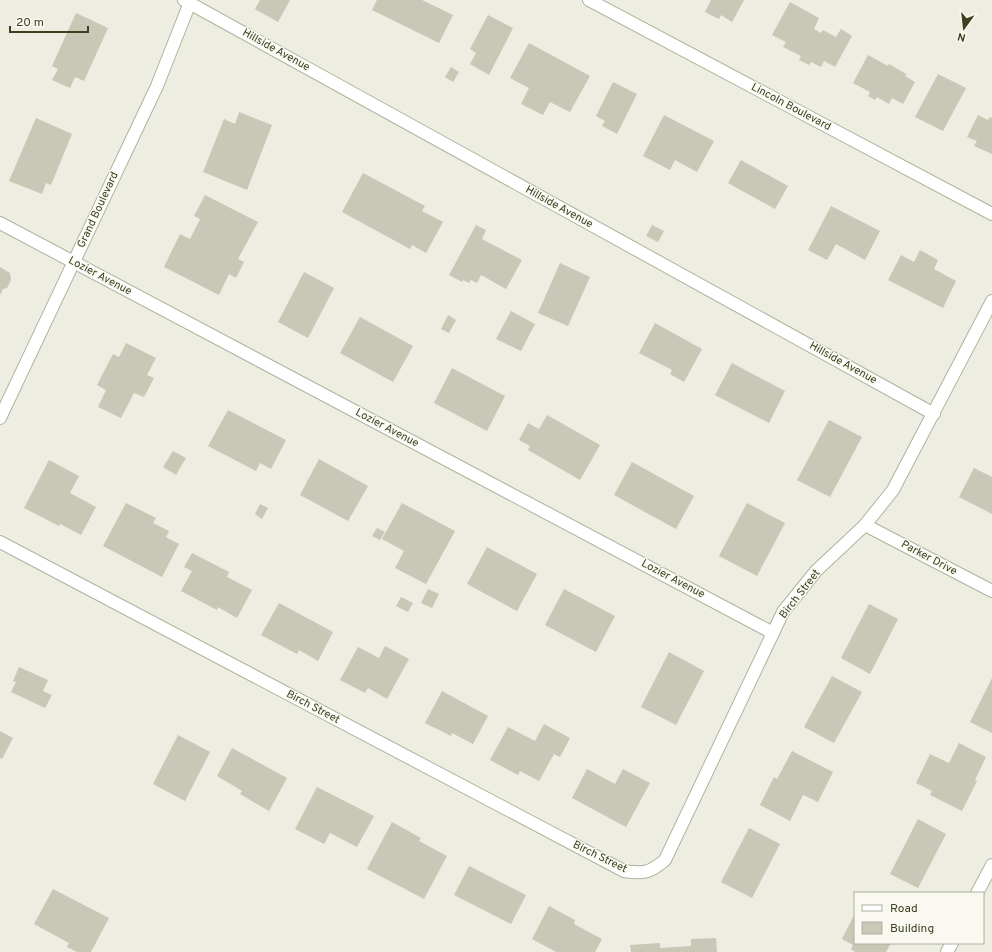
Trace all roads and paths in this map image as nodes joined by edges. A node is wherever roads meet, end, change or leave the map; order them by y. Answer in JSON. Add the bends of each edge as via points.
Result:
{"nodes":[{"id":1,"x":589,"y":0,"type":"edge"},
{"id":2,"x":189,"y":1,"type":"edge"},
{"id":3,"x":992,"y":214,"type":"edge"},
{"id":4,"x":0,"y":223,"type":"edge"},
{"id":5,"x":74,"y":262,"type":"junction"},
{"id":6,"x":992,"y":301,"type":"edge"},
{"id":7,"x":934,"y":414,"type":"junction"},
{"id":8,"x":0,"y":418,"type":"edge"},
{"id":9,"x":865,"y":525,"type":"junction"},
{"id":10,"x":0,"y":542,"type":"edge"},
{"id":11,"x":992,"y":591,"type":"edge"},
{"id":12,"x":773,"y":633,"type":"junction"},
{"id":13,"x":992,"y":865,"type":"edge"},
{"id":14,"x":978,"y":892,"type":"edge"}],
"edges":[{"from":1,"to":3,"type":"street","name":"Lincoln Boulevard"},
{"from":2,"to":5,"type":"street","name":"Grand Boulevard","via":[[157,86]]},
{"from":2,"to":7,"type":"street","name":"Hillside Avenue"},
{"from":4,"to":5,"type":"street","name":"Lozier Avenue"},
{"from":5,"to":8,"type":"street","name":"Grand Boulevard"},
{"from":5,"to":12,"type":"street","name":"Lozier Avenue"},
{"from":6,"to":7,"type":"street","name":"Birch Street"},
{"from":7,"to":9,"type":"street","name":"Birch Street","via":[[894,490]]},
{"from":9,"to":11,"type":"street","name":"Parker Drive"},
{"from":9,"to":12,"type":"street","name":"Birch Street","via":[[816,571],[783,612]]},
{"from":10,"to":12,"type":"street","name":"Birch Street","via":[[624,871],[639,874],[654,870],[665,860]]},
{"from":13,"to":14,"type":"street"}]}
